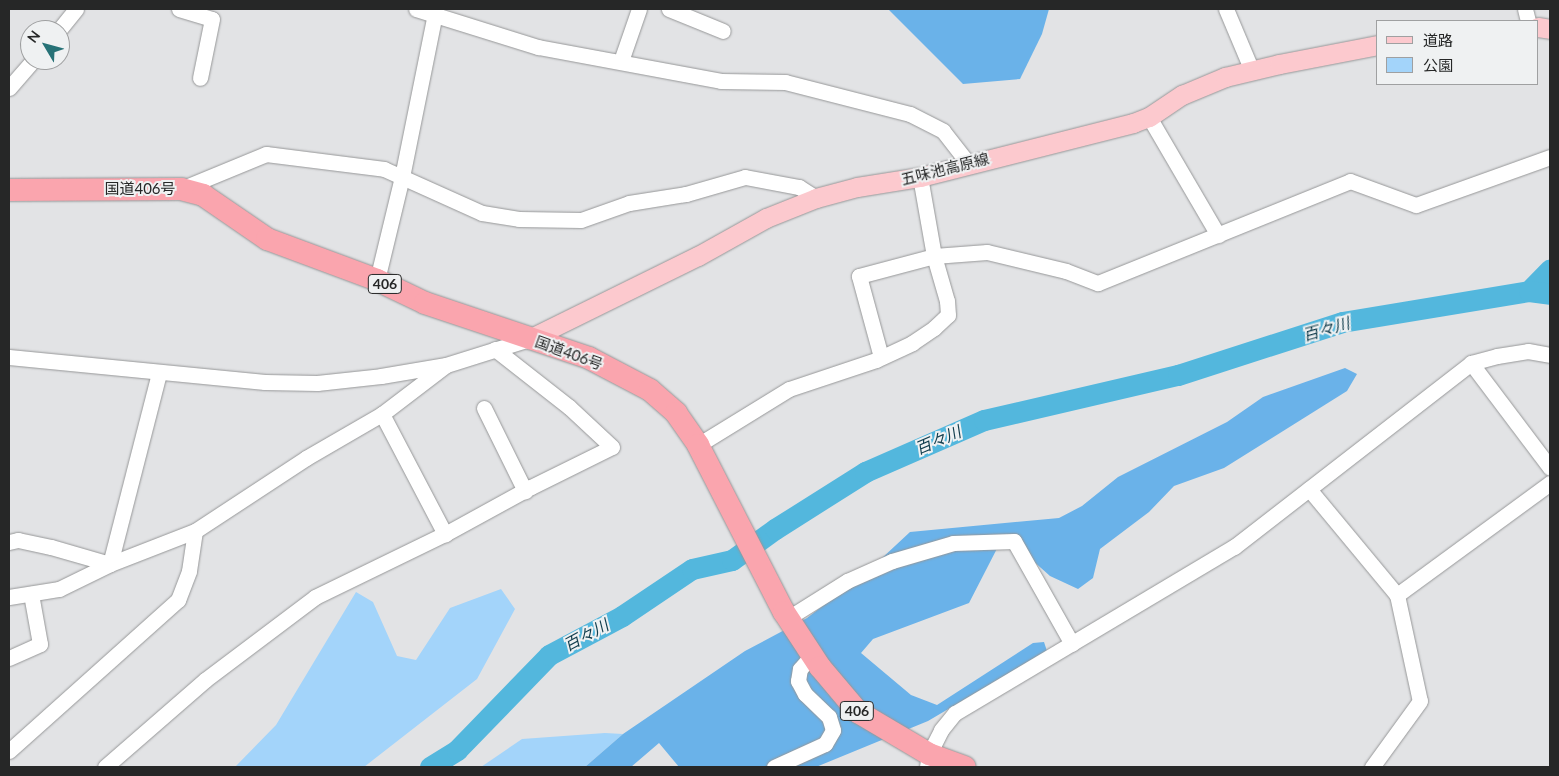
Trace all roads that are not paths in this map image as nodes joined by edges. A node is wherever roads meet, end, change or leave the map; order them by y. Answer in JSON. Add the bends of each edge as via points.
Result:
{"nodes":[{"id":1,"x":76,"y":9,"type":"edge"},
{"id":2,"x":179,"y":9,"type":"edge"},
{"id":3,"x":416,"y":9,"type":"edge"},
{"id":4,"x":639,"y":9,"type":"edge"},
{"id":5,"x":670,"y":9,"type":"edge"},
{"id":6,"x":1226,"y":9,"type":"edge"},
{"id":7,"x":435,"y":12,"type":"edge"},
{"id":8,"x":67,"y":20,"type":"edge"},
{"id":9,"x":723,"y":31,"type":"dead end"},
{"id":10,"x":1376,"y":45,"type":"edge"},
{"id":11,"x":622,"y":61,"type":"junction"},
{"id":12,"x":24,"y":70,"type":"edge"},
{"id":13,"x":1252,"y":71,"type":"junction"},
{"id":14,"x":200,"y":78,"type":"dead end"},
{"id":15,"x":9,"y":88,"type":"edge"},
{"id":16,"x":1149,"y":118,"type":"junction"},
{"id":17,"x":1550,"y":157,"type":"edge"},
{"id":18,"x":968,"y":163,"type":"junction"},
{"id":19,"x":402,"y":177,"type":"junction"},
{"id":20,"x":920,"y":177,"type":"junction"},
{"id":21,"x":181,"y":188,"type":"junction"},
{"id":22,"x":9,"y":190,"type":"edge"},
{"id":23,"x":816,"y":198,"type":"junction"},
{"id":24,"x":1218,"y":235,"type":"junction"},
{"id":25,"x":934,"y":256,"type":"junction"},
{"id":26,"x":377,"y":280,"type":"junction"},
{"id":27,"x":529,"y":339,"type":"junction"},
{"id":28,"x":495,"y":349,"type":"junction"},
{"id":29,"x":1550,"y":355,"type":"edge"},
{"id":30,"x":9,"y":357,"type":"edge"},
{"id":31,"x":881,"y":357,"type":"junction"},
{"id":32,"x":1471,"y":363,"type":"junction"},
{"id":33,"x":446,"y":365,"type":"junction"},
{"id":34,"x":159,"y":373,"type":"junction"},
{"id":35,"x":484,"y":408,"type":"dead end"},
{"id":36,"x":382,"y":414,"type":"junction"},
{"id":37,"x":698,"y":445,"type":"junction"},
{"id":38,"x":1550,"y":468,"type":"edge"},
{"id":39,"x":1550,"y":483,"type":"edge"},
{"id":40,"x":1309,"y":489,"type":"junction"},
{"id":41,"x":525,"y":490,"type":"junction"},
{"id":42,"x":195,"y":532,"type":"junction"},
{"id":43,"x":445,"y":534,"type":"junction"},
{"id":44,"x":9,"y":542,"type":"edge"},
{"id":45,"x":110,"y":564,"type":"junction"},
{"id":46,"x":31,"y":594,"type":"junction"},
{"id":47,"x":1397,"y":595,"type":"junction"},
{"id":48,"x":9,"y":597,"type":"edge"},
{"id":49,"x":786,"y":615,"type":"junction"},
{"id":50,"x":1072,"y":644,"type":"junction"},
{"id":51,"x":812,"y":655,"type":"junction"},
{"id":52,"x":9,"y":658,"type":"edge"},
{"id":53,"x":9,"y":751,"type":"edge"},
{"id":54,"x":928,"y":761,"type":"edge"},
{"id":55,"x":105,"y":767,"type":"edge"},
{"id":56,"x":774,"y":767,"type":"edge"},
{"id":57,"x":965,"y":767,"type":"edge"},
{"id":58,"x":1372,"y":767,"type":"edge"}],
"edges":[{"from":1,"to":8,"type":"street"},
{"from":2,"to":14,"type":"street","via":[[212,19]]},
{"from":3,"to":7,"type":"street"},
{"from":4,"to":11,"type":"street"},
{"from":5,"to":9,"type":"street"},
{"from":6,"to":13,"type":"street"},
{"from":7,"to":11,"type":"street","via":[[538,47]]},
{"from":7,"to":19,"type":"street"},
{"from":10,"to":13,"type":"main road","name":"五味池高原線"},
{"from":11,"to":18,"type":"street","via":[[722,81],[786,82],[910,114],[943,131]]},
{"from":12,"to":15,"type":"street"},
{"from":13,"to":16,"type":"main road","name":"五味池高原線","via":[[1224,77],[1182,95]]},
{"from":16,"to":18,"type":"main road","name":"五味池高原線"},
{"from":16,"to":24,"type":"street"},
{"from":17,"to":24,"type":"street","via":[[1416,204],[1350,181]]},
{"from":18,"to":20,"type":"main road","name":"五味池高原線"},
{"from":19,"to":21,"type":"street","via":[[384,169],[356,164],[266,154]]},
{"from":19,"to":23,"type":"street","via":[[482,213],[536,220],[581,220],[629,203],[686,194],[744,177],[799,187]]},
{"from":19,"to":26,"type":"street"},
{"from":20,"to":23,"type":"main road","name":"五味池高原線","via":[[857,187]]},
{"from":20,"to":25,"type":"street"},
{"from":21,"to":22,"type":"highway","name":"国道406号","number":"406"},
{"from":21,"to":26,"type":"highway","name":"国道406号","number":"406","via":[[203,195],[267,239]]},
{"from":23,"to":27,"type":"main road","name":"五味池高原線","via":[[766,218],[698,256]]},
{"from":24,"to":25,"type":"street","via":[[1098,283],[1066,271],[987,252]]},
{"from":25,"to":31,"type":"street","via":[[948,315],[912,343]]},
{"from":25,"to":31,"type":"street","via":[[859,276]]},
{"from":26,"to":27,"type":"highway","name":"国道406号","number":"406","via":[[425,303]]},
{"from":27,"to":28,"type":"street"},
{"from":27,"to":37,"type":"highway","name":"国道406号","number":"406","via":[[589,358],[650,390],[676,413]]},
{"from":28,"to":33,"type":"street"},
{"from":28,"to":41,"type":"street","via":[[569,407],[612,447]]},
{"from":29,"to":32,"type":"street","via":[[1528,351]]},
{"from":30,"to":34,"type":"street"},
{"from":31,"to":37,"type":"street","via":[[789,389]]},
{"from":32,"to":38,"type":"street"},
{"from":32,"to":40,"type":"street"},
{"from":33,"to":34,"type":"street","via":[[317,383]]},
{"from":33,"to":36,"type":"street"},
{"from":34,"to":45,"type":"street"},
{"from":35,"to":41,"type":"street"},
{"from":36,"to":42,"type":"street","via":[[306,458]]},
{"from":36,"to":43,"type":"street"},
{"from":37,"to":49,"type":"highway","name":"国道406号","number":"406"},
{"from":39,"to":47,"type":"street"},
{"from":40,"to":47,"type":"street"},
{"from":40,"to":50,"type":"street","via":[[1234,548]]},
{"from":41,"to":43,"type":"street"},
{"from":42,"to":45,"type":"street"},
{"from":42,"to":53,"type":"street","via":[[188,571],[178,600]]},
{"from":43,"to":55,"type":"street","via":[[315,597],[205,680]]},
{"from":44,"to":45,"type":"street","via":[[18,540],[51,547]]},
{"from":45,"to":46,"type":"street","via":[[59,589]]},
{"from":46,"to":48,"type":"street"},
{"from":46,"to":52,"type":"street","via":[[40,644]]},
{"from":47,"to":58,"type":"street","via":[[1420,702]]},
{"from":49,"to":50,"type":"street","via":[[847,581],[892,561],[953,543],[1014,541]]},
{"from":49,"to":51,"type":"highway","name":"国道406号","number":"406"},
{"from":50,"to":54,"type":"street","via":[[955,713],[941,730]]},
{"from":51,"to":54,"type":"highway","name":"国道406号","number":"406","via":[[858,712]]},
{"from":51,"to":56,"type":"street","via":[[800,669],[798,682],[805,694],[829,717],[833,730],[825,744]]},
{"from":54,"to":57,"type":"highway","name":"国道406号","number":"406"}]}
